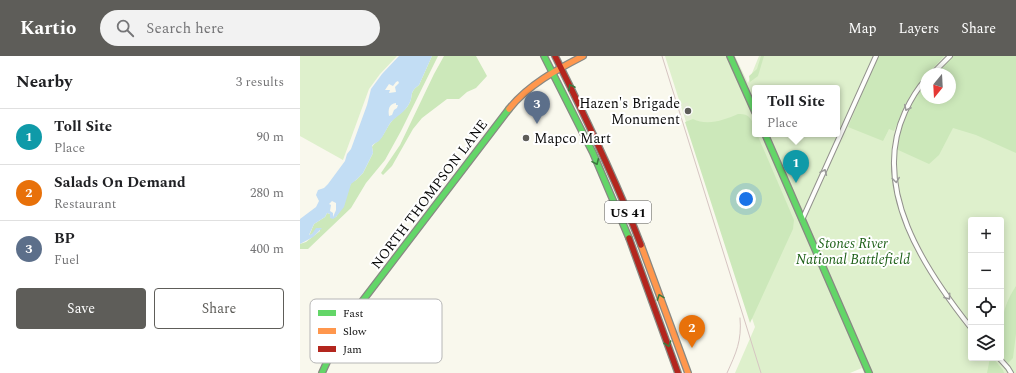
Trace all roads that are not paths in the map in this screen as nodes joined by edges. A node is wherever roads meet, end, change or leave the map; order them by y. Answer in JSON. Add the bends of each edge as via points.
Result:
{"nodes":[{"id":1,"x":544,"y":56,"type":"edge"},
{"id":2,"x":555,"y":56,"type":"edge"},
{"id":3,"x":583,"y":56,"type":"edge"},
{"id":4,"x":730,"y":56,"type":"edge"},
{"id":5,"x":876,"y":56,"type":"edge"},
{"id":6,"x":950,"y":56,"type":"edge"},
{"id":7,"x":561,"y":68,"type":"junction"},
{"id":8,"x":938,"y":68,"type":"edge"},
{"id":9,"x":554,"y":73,"type":"junction"},
{"id":10,"x":920,"y":87,"type":"edge"},
{"id":11,"x":752,"y":105,"type":"edge"},
{"id":12,"x":840,"y":136,"type":"edge"},
{"id":13,"x":766,"y":137,"type":"edge"},
{"id":14,"x":839,"y":137,"type":"edge"},
{"id":15,"x":612,"y":174,"type":"junction"},
{"id":16,"x":603,"y":178,"type":"junction"},
{"id":17,"x":627,"y":209,"type":"junction"},
{"id":18,"x":619,"y":213,"type":"junction"},
{"id":19,"x":802,"y":220,"type":"junction"},
{"id":20,"x":648,"y":265,"type":"junction"},
{"id":21,"x":640,"y":268,"type":"junction"},
{"id":22,"x":364,"y":299,"type":"edge"},
{"id":23,"x":666,"y":313,"type":"junction"},
{"id":24,"x":658,"y":316,"type":"junction"},
{"id":25,"x":969,"y":325,"type":"edge"},
{"id":26,"x":1002,"y":361,"type":"edge"},
{"id":27,"x":326,"y":363,"type":"edge"},
{"id":28,"x":322,"y":373,"type":"edge"},
{"id":29,"x":678,"y":373,"type":"edge"},
{"id":30,"x":688,"y":373,"type":"edge"},
{"id":31,"x":869,"y":373,"type":"edge"},
{"id":32,"x":1011,"y":373,"type":"edge"}],
"edges":[{"from":1,"to":9,"type":"main road","number":"US 41"},
{"from":2,"to":7,"type":"main road","number":"US 41"},
{"from":3,"to":7,"type":"main road","name":"NORTH THOMPSON LANE"},
{"from":4,"to":11,"type":"main road"},
{"from":12,"to":5,"type":"street","one_way":true},
{"from":6,"to":8,"type":"street"},
{"from":7,"to":9,"type":"main road","name":"NORTH THOMPSON LANE"},
{"from":15,"to":7,"type":"main road","number":"US 41","one_way":true},
{"from":9,"to":16,"type":"main road","number":"US 41","one_way":true},
{"from":9,"to":22,"type":"main road","name":"NORTH THOMPSON LANE","via":[[528,90],[511,106]]},
{"from":10,"to":25,"type":"street","one_way":true,"via":[[909,103],[898,128],[894,163],[897,187],[905,220],[919,253]]},
{"from":13,"to":19,"type":"main road"},
{"from":19,"to":14,"type":"street","one_way":true},
{"from":15,"to":16,"type":"main road"},
{"from":15,"to":17,"type":"main road","number":"US 41"},
{"from":16,"to":18,"type":"main road","number":"US 41"},
{"from":17,"to":18,"type":"main road"},
{"from":17,"to":20,"type":"main road","number":"US 41"},
{"from":18,"to":21,"type":"main road","number":"US 41"},
{"from":19,"to":31,"type":"main road"},
{"from":20,"to":21,"type":"main road"},
{"from":23,"to":20,"type":"main road","number":"US 41","one_way":true},
{"from":21,"to":24,"type":"main road","number":"US 41"},
{"from":23,"to":24,"type":"main road"},
{"from":23,"to":30,"type":"main road","number":"US 41"},
{"from":24,"to":29,"type":"main road","number":"US 41","one_way":true},
{"from":26,"to":32,"type":"street"},
{"from":27,"to":28,"type":"main road","name":"NORTH THOMPSON LANE"}]}
